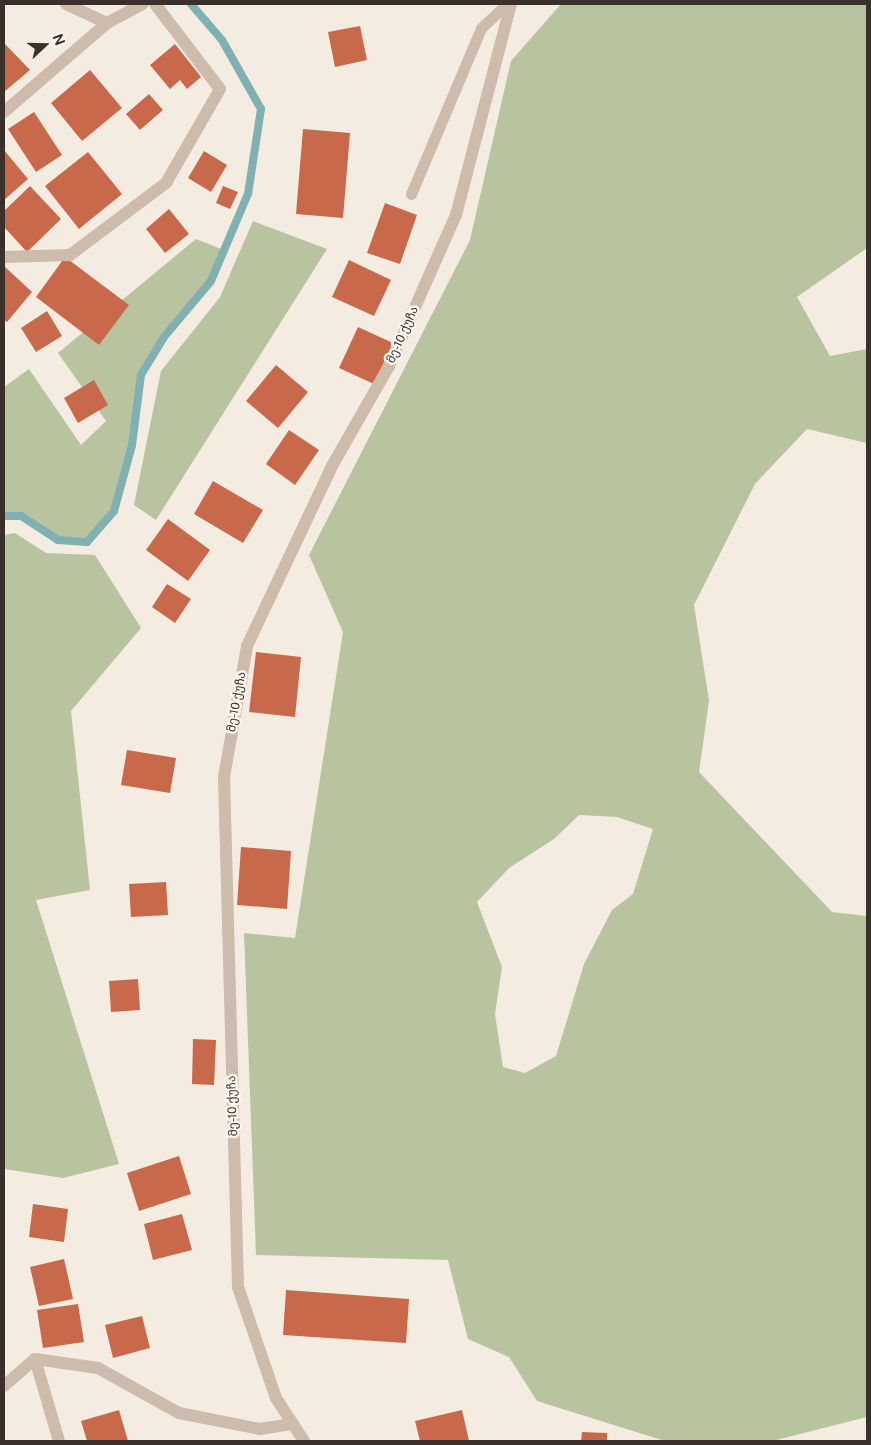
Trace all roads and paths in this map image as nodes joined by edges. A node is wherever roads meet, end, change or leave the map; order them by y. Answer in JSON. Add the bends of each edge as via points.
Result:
{"nodes":[{"id":1,"x":66,"y":4,"type":"edge"},
{"id":2,"x":142,"y":4,"type":"edge"},
{"id":3,"x":155,"y":4,"type":"edge"},
{"id":4,"x":507,"y":4,"type":"edge"},
{"id":5,"x":511,"y":4,"type":"edge"},
{"id":6,"x":106,"y":23,"type":"junction"},
{"id":7,"x":4,"y":112,"type":"edge"},
{"id":8,"x":411,"y":194,"type":"dead end"},
{"id":9,"x":4,"y":257,"type":"edge"},
{"id":10,"x":35,"y":1359,"type":"junction"},
{"id":11,"x":4,"y":1386,"type":"edge"},
{"id":12,"x":292,"y":1424,"type":"junction"},
{"id":13,"x":59,"y":1441,"type":"edge"},
{"id":14,"x":304,"y":1441,"type":"edge"}],
"edges":[{"from":1,"to":6,"type":"street"},
{"from":2,"to":6,"type":"street"},
{"from":3,"to":9,"type":"street","via":[[220,89],[166,182],[70,255]]},
{"from":4,"to":8,"type":"lane","via":[[481,28]]},
{"from":5,"to":12,"type":"street","name":"მე-10 ქუჩა","via":[[456,215],[389,366],[332,466],[246,646],[224,776],[238,1287],[276,1398]]},
{"from":6,"to":7,"type":"street"},
{"from":10,"to":11,"type":"street"},
{"from":10,"to":12,"type":"street","via":[[98,1368],[178,1413],[260,1429]]},
{"from":10,"to":13,"type":"street"},
{"from":12,"to":14,"type":"street","name":"მე-10 ქუჩა"}]}
